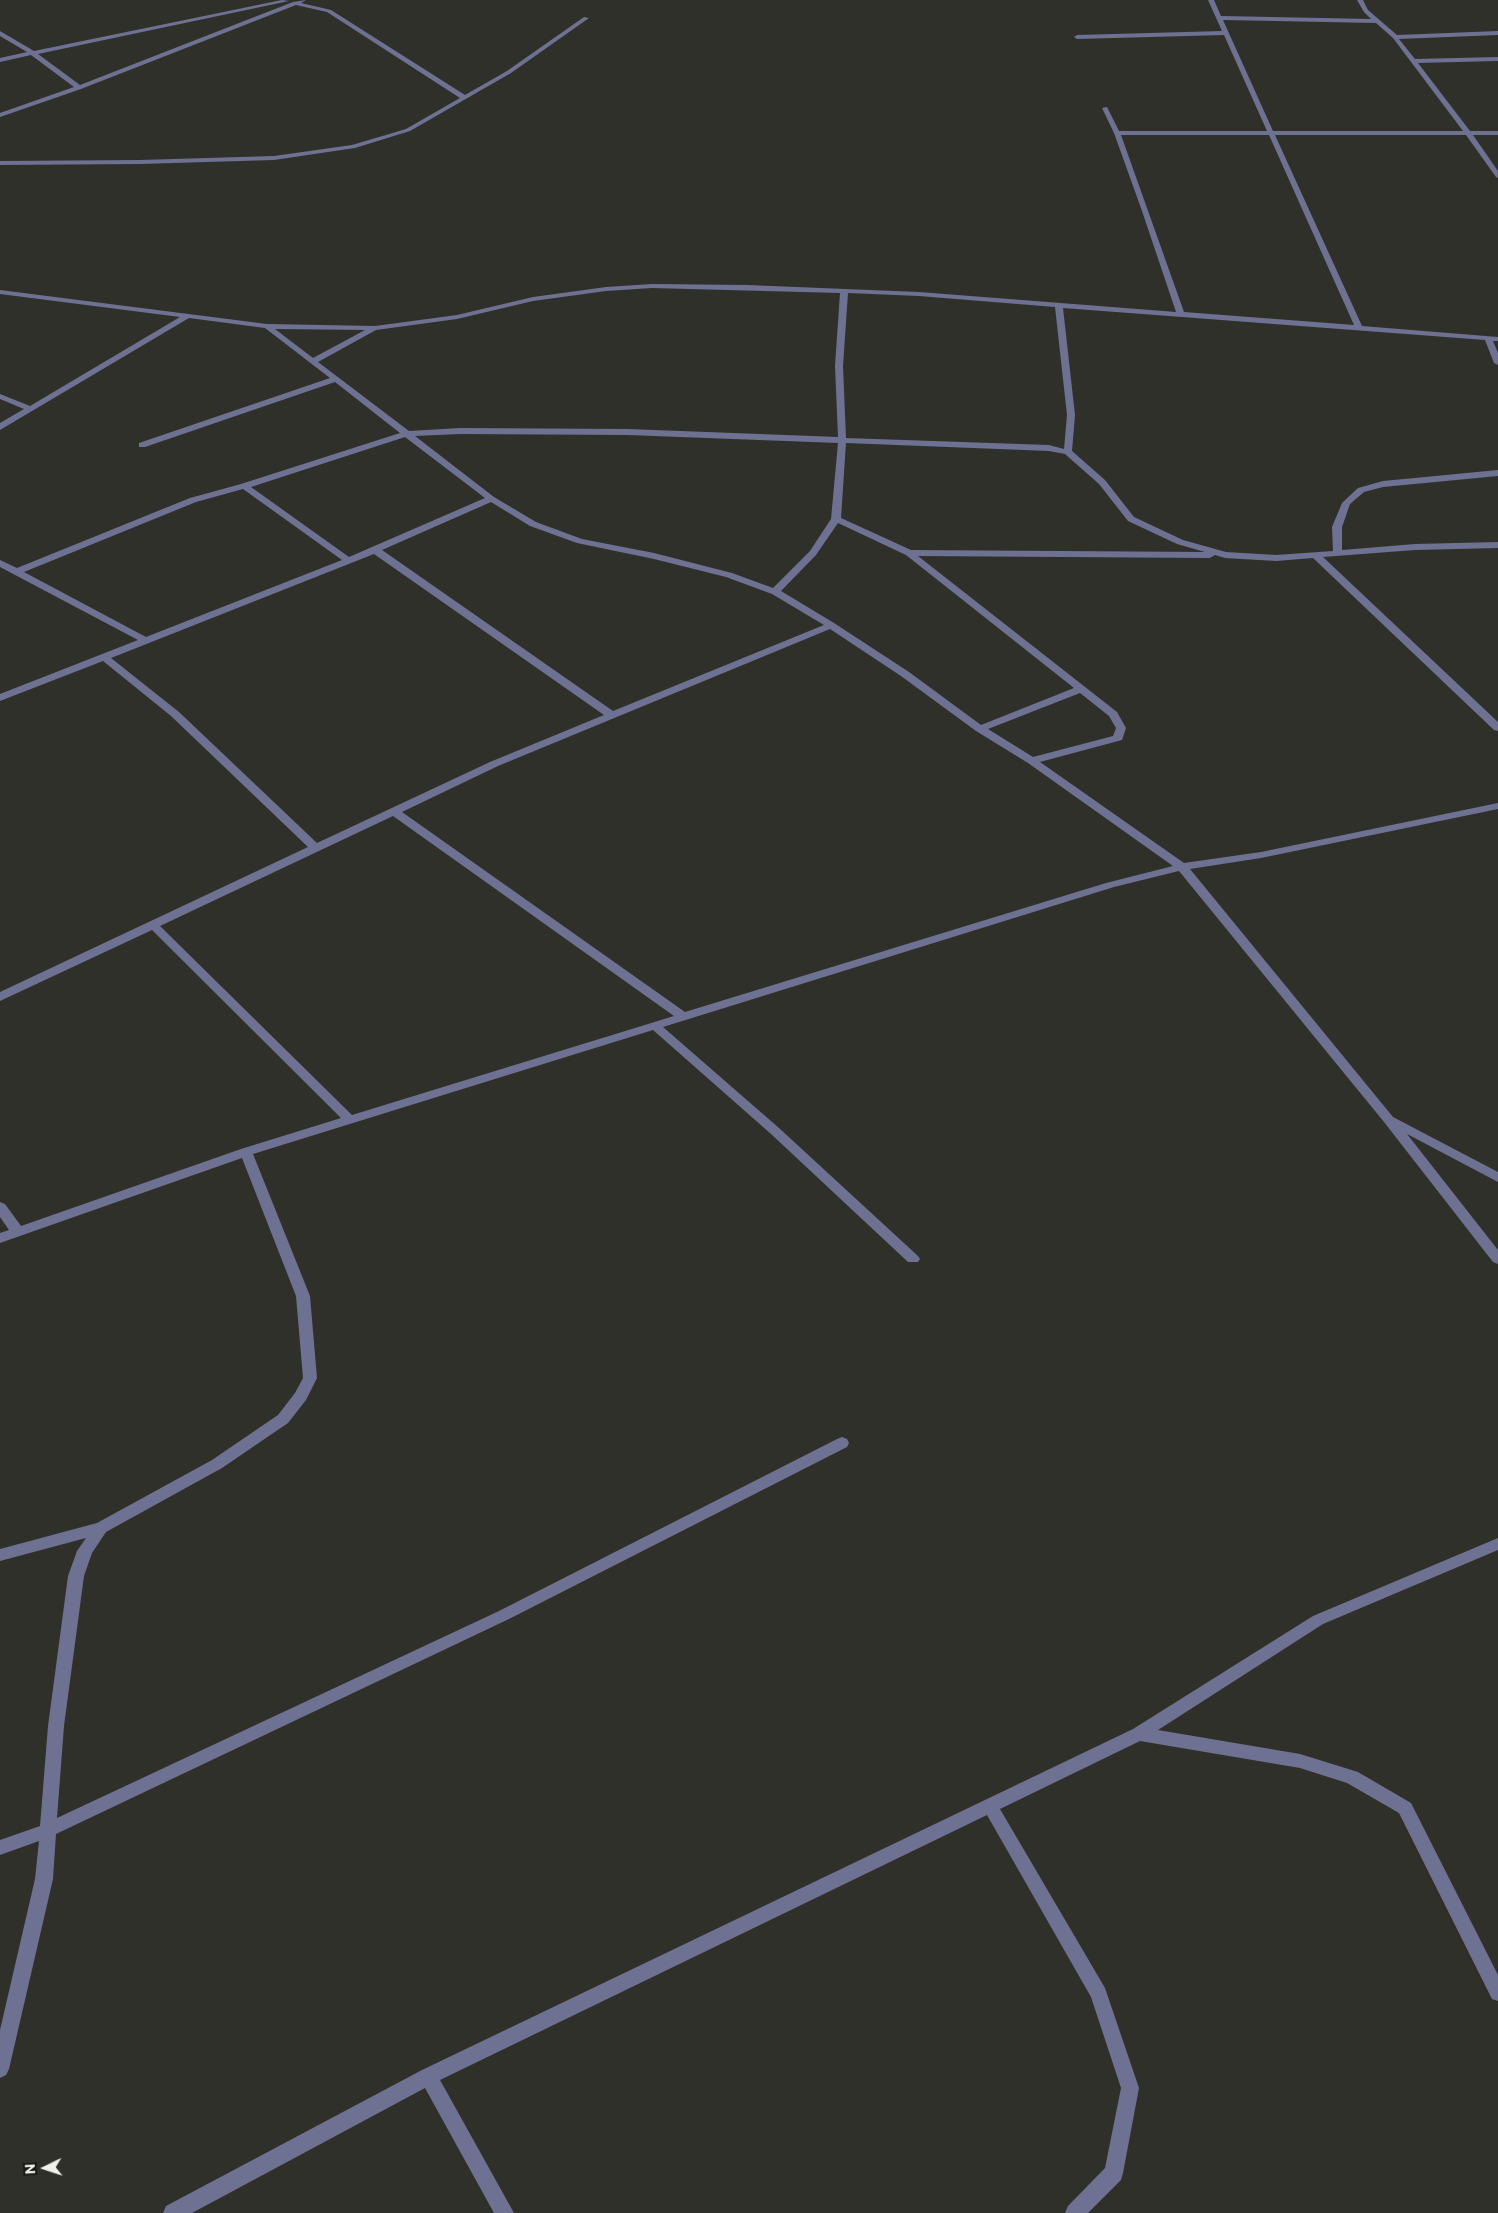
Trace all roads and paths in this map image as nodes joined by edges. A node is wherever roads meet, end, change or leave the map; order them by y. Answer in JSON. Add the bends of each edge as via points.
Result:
{"nodes":[{"id":1,"x":303,"y":0,"type":"edge"},
{"id":2,"x":1211,"y":0,"type":"edge"},
{"id":3,"x":1360,"y":0,"type":"edge"},
{"id":4,"x":294,"y":2,"type":"edge"},
{"id":5,"x":586,"y":18,"type":"dead end"},
{"id":6,"x":1219,"y":18,"type":"junction"},
{"id":7,"x":1377,"y":21,"type":"junction"},
{"id":8,"x":0,"y":33,"type":"edge"},
{"id":9,"x":1226,"y":33,"type":"junction"},
{"id":10,"x":1497,"y":33,"type":"edge"},
{"id":11,"x":1076,"y":37,"type":"dead end"},
{"id":12,"x":1395,"y":37,"type":"junction"},
{"id":13,"x":31,"y":52,"type":"junction"},
{"id":14,"x":1498,"y":59,"type":"edge"},
{"id":15,"x":0,"y":60,"type":"edge"},
{"id":16,"x":1414,"y":62,"type":"junction"},
{"id":17,"x":79,"y":88,"type":"junction"},
{"id":18,"x":465,"y":98,"type":"junction"},
{"id":19,"x":1106,"y":108,"type":"dead end"},
{"id":20,"x":0,"y":115,"type":"edge"},
{"id":21,"x":1271,"y":132,"type":"junction"},
{"id":22,"x":1117,"y":133,"type":"junction"},
{"id":23,"x":1498,"y":133,"type":"edge"},
{"id":24,"x":1469,"y":134,"type":"junction"},
{"id":25,"x":0,"y":162,"type":"edge"},
{"id":26,"x":1498,"y":176,"type":"edge"},
{"id":27,"x":844,"y":291,"type":"junction"},
{"id":28,"x":1,"y":293,"type":"edge"},
{"id":29,"x":1059,"y":305,"type":"junction"},
{"id":30,"x":1181,"y":315,"type":"junction"},
{"id":31,"x":188,"y":316,"type":"junction"},
{"id":32,"x":266,"y":326,"type":"junction"},
{"id":33,"x":376,"y":328,"type":"junction"},
{"id":34,"x":1359,"y":328,"type":"junction"},
{"id":35,"x":1488,"y":338,"type":"junction"},
{"id":36,"x":1498,"y":339,"type":"edge"},
{"id":37,"x":314,"y":361,"type":"junction"},
{"id":38,"x":1498,"y":363,"type":"edge"},
{"id":39,"x":336,"y":378,"type":"junction"},
{"id":40,"x":0,"y":396,"type":"edge"},
{"id":41,"x":31,"y":409,"type":"junction"},
{"id":42,"x":0,"y":427,"type":"edge"},
{"id":43,"x":406,"y":434,"type":"junction"},
{"id":44,"x":842,"y":440,"type":"junction"},
{"id":45,"x":142,"y":445,"type":"dead end"},
{"id":46,"x":1068,"y":452,"type":"junction"},
{"id":47,"x":1498,"y":474,"type":"edge"},
{"id":48,"x":244,"y":486,"type":"junction"},
{"id":49,"x":491,"y":499,"type":"junction"},
{"id":50,"x":836,"y":519,"type":"junction"},
{"id":51,"x":1498,"y":545,"type":"edge"},
{"id":52,"x":375,"y":550,"type":"junction"},
{"id":53,"x":908,"y":552,"type":"junction"},
{"id":54,"x":1338,"y":553,"type":"junction"},
{"id":55,"x":1225,"y":555,"type":"junction"},
{"id":56,"x":1315,"y":555,"type":"junction"},
{"id":57,"x":349,"y":561,"type":"junction"},
{"id":58,"x":0,"y":563,"type":"edge"},
{"id":59,"x":16,"y":572,"type":"junction"},
{"id":60,"x":775,"y":592,"type":"junction"},
{"id":61,"x":830,"y":625,"type":"junction"},
{"id":62,"x":144,"y":640,"type":"junction"},
{"id":63,"x":103,"y":656,"type":"junction"},
{"id":64,"x":1081,"y":689,"type":"junction"},
{"id":65,"x":0,"y":698,"type":"edge"},
{"id":66,"x":610,"y":714,"type":"junction"},
{"id":67,"x":1498,"y":728,"type":"edge"},
{"id":68,"x":980,"y":729,"type":"junction"},
{"id":69,"x":1032,"y":761,"type":"junction"},
{"id":70,"x":1498,"y":806,"type":"edge"},
{"id":71,"x":395,"y":812,"type":"junction"},
{"id":72,"x":316,"y":848,"type":"junction"},
{"id":73,"x":1182,"y":867,"type":"junction"},
{"id":74,"x":152,"y":924,"type":"junction"},
{"id":75,"x":0,"y":997,"type":"edge"},
{"id":76,"x":684,"y":1017,"type":"junction"},
{"id":77,"x":655,"y":1026,"type":"junction"},
{"id":78,"x":349,"y":1119,"type":"junction"},
{"id":79,"x":1388,"y":1119,"type":"junction"},
{"id":80,"x":246,"y":1152,"type":"junction"},
{"id":81,"x":1498,"y":1178,"type":"edge"},
{"id":82,"x":0,"y":1207,"type":"edge"},
{"id":83,"x":18,"y":1232,"type":"junction"},
{"id":84,"x":0,"y":1238,"type":"edge"},
{"id":85,"x":913,"y":1259,"type":"dead end"},
{"id":86,"x":1498,"y":1259,"type":"edge"},
{"id":87,"x":842,"y":1443,"type":"dead end"},
{"id":88,"x":101,"y":1528,"type":"junction"},
{"id":89,"x":1498,"y":1544,"type":"edge"},
{"id":90,"x":0,"y":1555,"type":"edge"},
{"id":91,"x":1139,"y":1734,"type":"junction"},
{"id":92,"x":990,"y":1806,"type":"junction"},
{"id":93,"x":48,"y":1830,"type":"junction"},
{"id":94,"x":0,"y":1848,"type":"edge"},
{"id":95,"x":1498,"y":1993,"type":"edge"},
{"id":96,"x":0,"y":2069,"type":"edge"},
{"id":97,"x":428,"y":2076,"type":"junction"},
{"id":98,"x":172,"y":2213,"type":"edge"},
{"id":99,"x":504,"y":2213,"type":"edge"},
{"id":100,"x":1075,"y":2213,"type":"edge"}],
"edges":[{"from":1,"to":4,"type":"street"},
{"from":2,"to":6,"type":"street"},
{"from":3,"to":7,"type":"street"},
{"from":4,"to":13,"type":"street","via":[[238,9]]},
{"from":4,"to":17,"type":"street"},
{"from":4,"to":18,"type":"street","via":[[329,11]]},
{"from":5,"to":18,"type":"street","via":[[509,72]]},
{"from":6,"to":7,"type":"street"},
{"from":6,"to":9,"type":"street"},
{"from":7,"to":12,"type":"street"},
{"from":8,"to":13,"type":"street"},
{"from":9,"to":11,"type":"street"},
{"from":9,"to":21,"type":"street"},
{"from":10,"to":12,"type":"street"},
{"from":12,"to":16,"type":"street"},
{"from":13,"to":15,"type":"street"},
{"from":13,"to":17,"type":"street"},
{"from":14,"to":16,"type":"street"},
{"from":16,"to":24,"type":"street"},
{"from":17,"to":20,"type":"street"},
{"from":18,"to":25,"type":"street","via":[[408,130],[333,150],[274,158]]},
{"from":19,"to":22,"type":"street"},
{"from":21,"to":22,"type":"street"},
{"from":21,"to":24,"type":"street"},
{"from":21,"to":34,"type":"street"},
{"from":22,"to":30,"type":"street"},
{"from":23,"to":24,"type":"street"},
{"from":24,"to":26,"type":"street"},
{"from":27,"to":29,"type":"street"},
{"from":27,"to":33,"type":"street","via":[[652,286],[606,289],[533,299],[457,317]]},
{"from":27,"to":44,"type":"street","via":[[839,366]]},
{"from":28,"to":31,"type":"street"},
{"from":29,"to":30,"type":"street"},
{"from":29,"to":46,"type":"street","via":[[1071,415]]},
{"from":30,"to":34,"type":"street"},
{"from":31,"to":32,"type":"street"},
{"from":31,"to":41,"type":"street"},
{"from":32,"to":33,"type":"street"},
{"from":32,"to":37,"type":"street"},
{"from":33,"to":37,"type":"street"},
{"from":34,"to":35,"type":"street"},
{"from":35,"to":36,"type":"street"},
{"from":35,"to":38,"type":"street"},
{"from":37,"to":39,"type":"street"},
{"from":39,"to":43,"type":"street"},
{"from":39,"to":45,"type":"street"},
{"from":40,"to":41,"type":"street"},
{"from":41,"to":42,"type":"street"},
{"from":43,"to":44,"type":"street","via":[[460,431],[628,432]]},
{"from":43,"to":48,"type":"street"},
{"from":43,"to":49,"type":"street"},
{"from":44,"to":46,"type":"street","via":[[999,445]]},
{"from":44,"to":50,"type":"street"},
{"from":46,"to":55,"type":"street","via":[[1102,482],[1131,519],[1180,542]]},
{"from":47,"to":54,"type":"street","via":[[1383,484],[1361,490],[1346,503],[1337,527]]},
{"from":48,"to":57,"type":"street"},
{"from":48,"to":59,"type":"street","via":[[193,500]]},
{"from":49,"to":52,"type":"street"},
{"from":49,"to":60,"type":"street","via":[[533,524],[580,541],[729,575]]},
{"from":50,"to":53,"type":"street"},
{"from":50,"to":60,"type":"street","via":[[813,553]]},
{"from":51,"to":54,"type":"street"},
{"from":52,"to":57,"type":"street"},
{"from":52,"to":66,"type":"street"},
{"from":53,"to":55,"type":"street"},
{"from":53,"to":64,"type":"street"},
{"from":54,"to":56,"type":"street"},
{"from":55,"to":56,"type":"street","via":[[1276,558]]},
{"from":56,"to":67,"type":"street"},
{"from":57,"to":62,"type":"street"},
{"from":58,"to":59,"type":"street"},
{"from":59,"to":62,"type":"street"},
{"from":60,"to":61,"type":"street"},
{"from":61,"to":66,"type":"street"},
{"from":61,"to":68,"type":"street"},
{"from":62,"to":63,"type":"street"},
{"from":63,"to":65,"type":"street"},
{"from":63,"to":72,"type":"street","via":[[152,693]]},
{"from":64,"to":68,"type":"street"},
{"from":64,"to":69,"type":"street","via":[[1113,714],[1121,728],[1118,738]]},
{"from":66,"to":71,"type":"street","via":[[494,764]]},
{"from":68,"to":69,"type":"street"},
{"from":69,"to":73,"type":"street"},
{"from":70,"to":73,"type":"street","via":[[1261,856]]},
{"from":71,"to":72,"type":"street"},
{"from":71,"to":76,"type":"street"},
{"from":72,"to":74,"type":"street"},
{"from":73,"to":76,"type":"street","via":[[1110,885]]},
{"from":73,"to":79,"type":"street"},
{"from":74,"to":75,"type":"street"},
{"from":74,"to":78,"type":"street"},
{"from":76,"to":77,"type":"street"},
{"from":77,"to":78,"type":"street"},
{"from":77,"to":85,"type":"street","via":[[775,1131]]},
{"from":78,"to":80,"type":"street"},
{"from":79,"to":81,"type":"street"},
{"from":79,"to":86,"type":"street"},
{"from":80,"to":83,"type":"street"},
{"from":80,"to":88,"type":"street","via":[[303,1296],[310,1378],[301,1396],[282,1419],[216,1464]]},
{"from":82,"to":83,"type":"street"},
{"from":83,"to":84,"type":"street"},
{"from":87,"to":93,"type":"street","via":[[504,1615]]},
{"from":88,"to":90,"type":"street"},
{"from":88,"to":93,"type":"street","via":[[85,1551],[76,1576],[56,1726]]},
{"from":89,"to":91,"type":"street","via":[[1318,1620]]},
{"from":91,"to":92,"type":"street"},
{"from":91,"to":95,"type":"street","via":[[1300,1761],[1352,1777],[1405,1808]]},
{"from":92,"to":97,"type":"street"},
{"from":92,"to":100,"type":"street","via":[[1099,1994],[1130,2088],[1114,2173]]},
{"from":93,"to":94,"type":"street"},
{"from":93,"to":96,"type":"street","via":[[44,1879]]},
{"from":97,"to":98,"type":"street"},
{"from":97,"to":99,"type":"street"}]}
